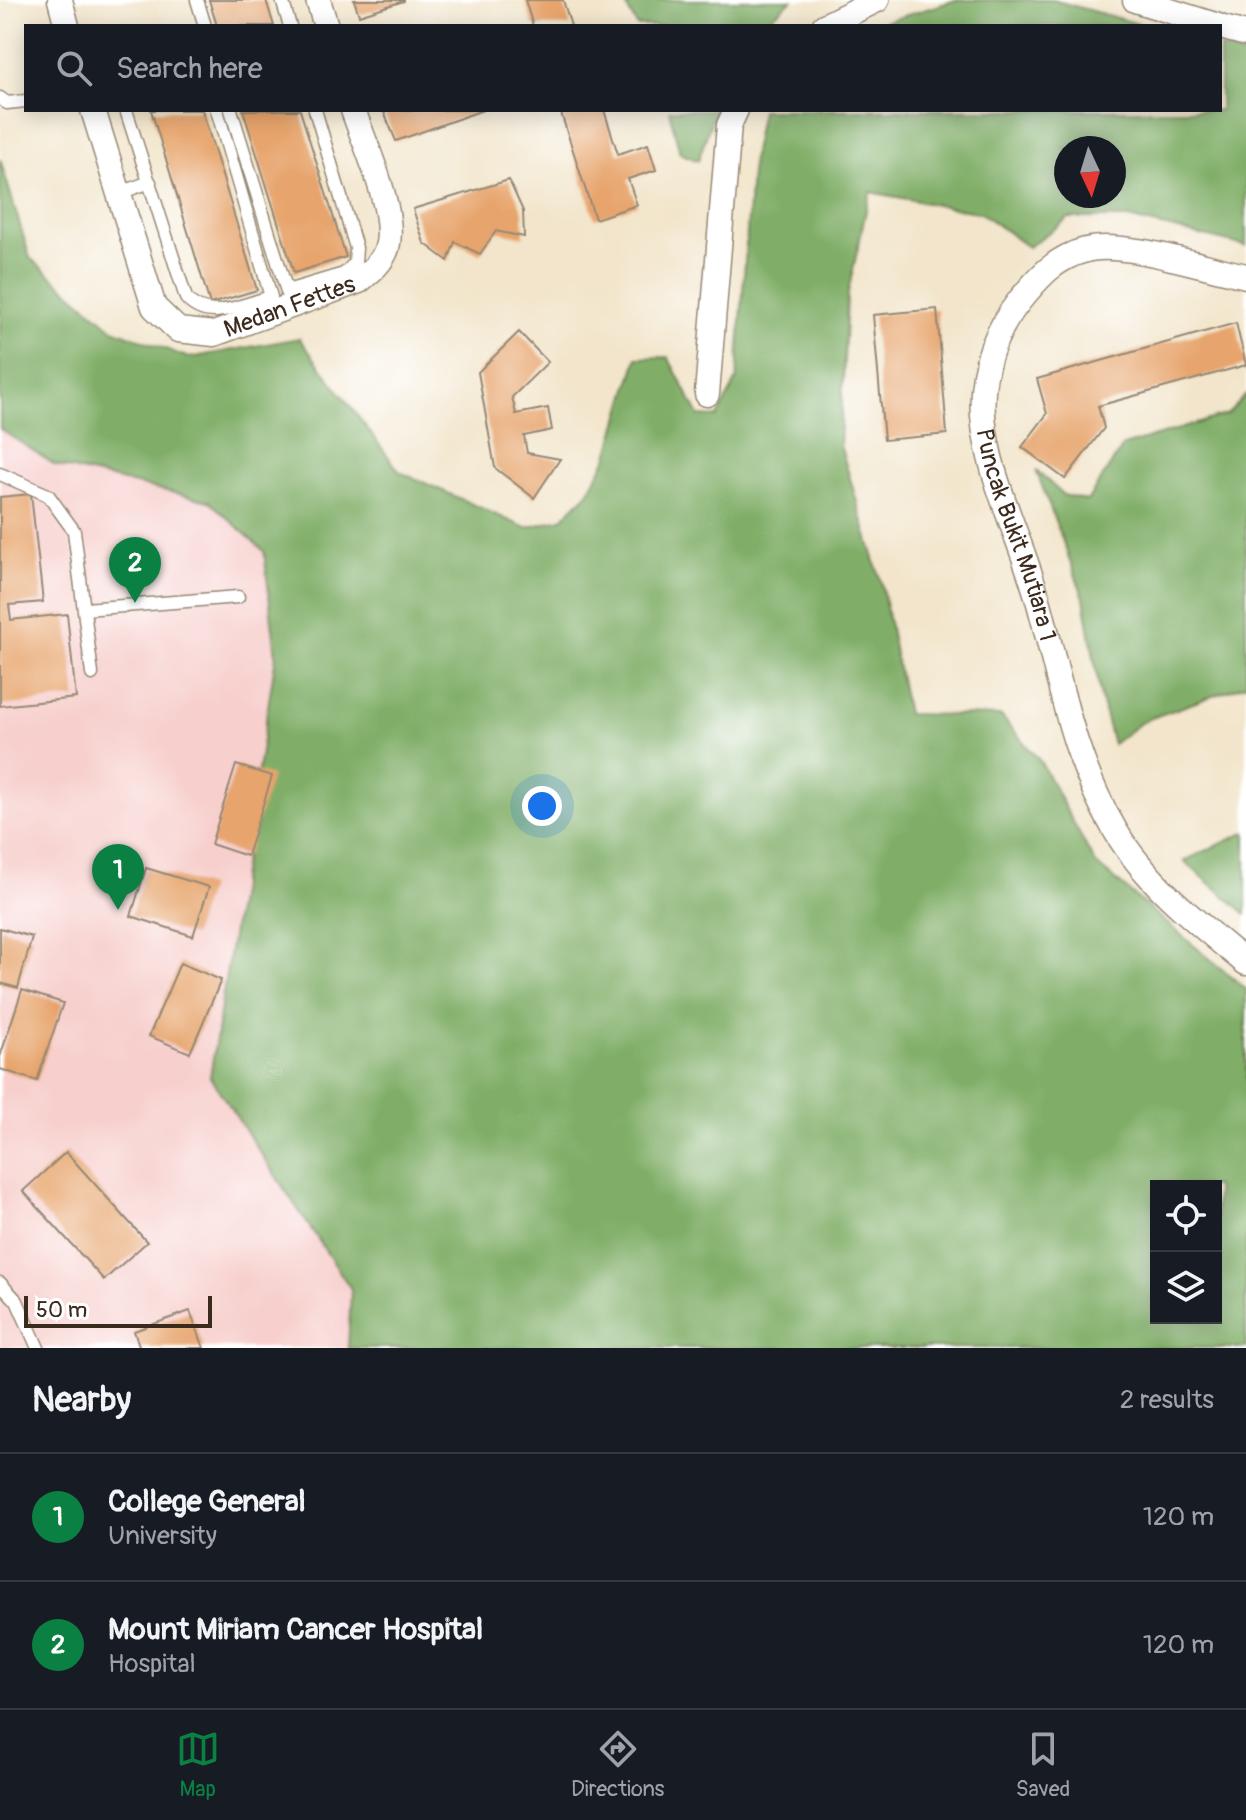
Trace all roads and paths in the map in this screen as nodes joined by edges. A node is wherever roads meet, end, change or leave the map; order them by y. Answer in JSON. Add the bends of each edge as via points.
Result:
{"nodes":[{"id":1,"x":60,"y":0,"type":"edge"},
{"id":2,"x":197,"y":0,"type":"edge"},
{"id":3,"x":282,"y":0,"type":"edge"},
{"id":4,"x":318,"y":0,"type":"edge"},
{"id":5,"x":877,"y":0,"type":"edge"},
{"id":6,"x":1141,"y":1,"type":"edge"},
{"id":7,"x":66,"y":24,"type":"edge"},
{"id":8,"x":204,"y":24,"type":"edge"},
{"id":9,"x":289,"y":24,"type":"edge"},
{"id":10,"x":325,"y":24,"type":"edge"},
{"id":11,"x":828,"y":24,"type":"edge"},
{"id":12,"x":1213,"y":24,"type":"edge"},
{"id":13,"x":1222,"y":27,"type":"edge"},
{"id":14,"x":1246,"y":34,"type":"edge"},
{"id":15,"x":0,"y":98,"type":"edge"},
{"id":16,"x":24,"y":101,"type":"edge"},
{"id":17,"x":94,"y":112,"type":"edge"},
{"id":18,"x":127,"y":112,"type":"edge"},
{"id":19,"x":218,"y":112,"type":"edge"},
{"id":20,"x":232,"y":112,"type":"edge"},
{"id":21,"x":316,"y":112,"type":"edge"},
{"id":22,"x":354,"y":112,"type":"edge"},
{"id":23,"x":735,"y":112,"type":"edge"},
{"id":24,"x":150,"y":182,"type":"junction"},
{"id":25,"x":119,"y":193,"type":"junction"},
{"id":26,"x":1246,"y":276,"type":"edge"},
{"id":27,"x":289,"y":299,"type":"junction"},
{"id":28,"x":707,"y":394,"type":"dead end"},
{"id":29,"x":0,"y":474,"type":"edge"},
{"id":30,"x":238,"y":597,"type":"dead end"},
{"id":31,"x":85,"y":609,"type":"junction"},
{"id":32,"x":92,"y":674,"type":"dead end"},
{"id":33,"x":1246,"y":963,"type":"edge"},
{"id":34,"x":0,"y":1283,"type":"edge"},
{"id":35,"x":38,"y":1348,"type":"edge"}],
"edges":[{"from":1,"to":7,"type":"street"},
{"from":2,"to":8,"type":"lane"},
{"from":3,"to":9,"type":"lane"},
{"from":4,"to":10,"type":"street"},
{"from":5,"to":11,"type":"street"},
{"from":6,"to":12,"type":"street"},
{"from":13,"to":14,"type":"street"},
{"from":15,"to":16,"type":"lane","via":[[7,103]]},
{"from":17,"to":25,"type":"street","name":"Medan Fettes"},
{"from":18,"to":24,"type":"lane"},
{"from":19,"to":24,"type":"lane","via":[[271,297],[213,313],[194,307],[186,298]]},
{"from":20,"to":27,"type":"lane"},
{"from":21,"to":27,"type":"lane","via":[[356,248],[355,263],[344,274]]},
{"from":22,"to":27,"type":"street","name":"Medan Fettes","via":[[387,215],[386,250],[375,269],[359,281]]},
{"from":23,"to":28,"type":"street","via":[[729,125]]},
{"from":24,"to":25,"type":"lane"},
{"from":25,"to":27,"type":"street","name":"Medan Fettes","via":[[154,307],[178,330],[214,334]]},
{"from":26,"to":33,"type":"street","name":"Puncak Bukit Mutiara 1","via":[[1117,248],[1088,249],[1063,258],[1041,274],[1003,321],[986,360],[981,391],[987,444],[1040,605],[1064,712],[1089,777],[1116,831],[1151,877]]},
{"from":29,"to":31,"type":"lane","via":[[48,495],[67,519],[78,548]]},
{"from":30,"to":31,"type":"lane"},
{"from":31,"to":32,"type":"lane"},
{"from":34,"to":35,"type":"lane","via":[[17,1301]]}]}
